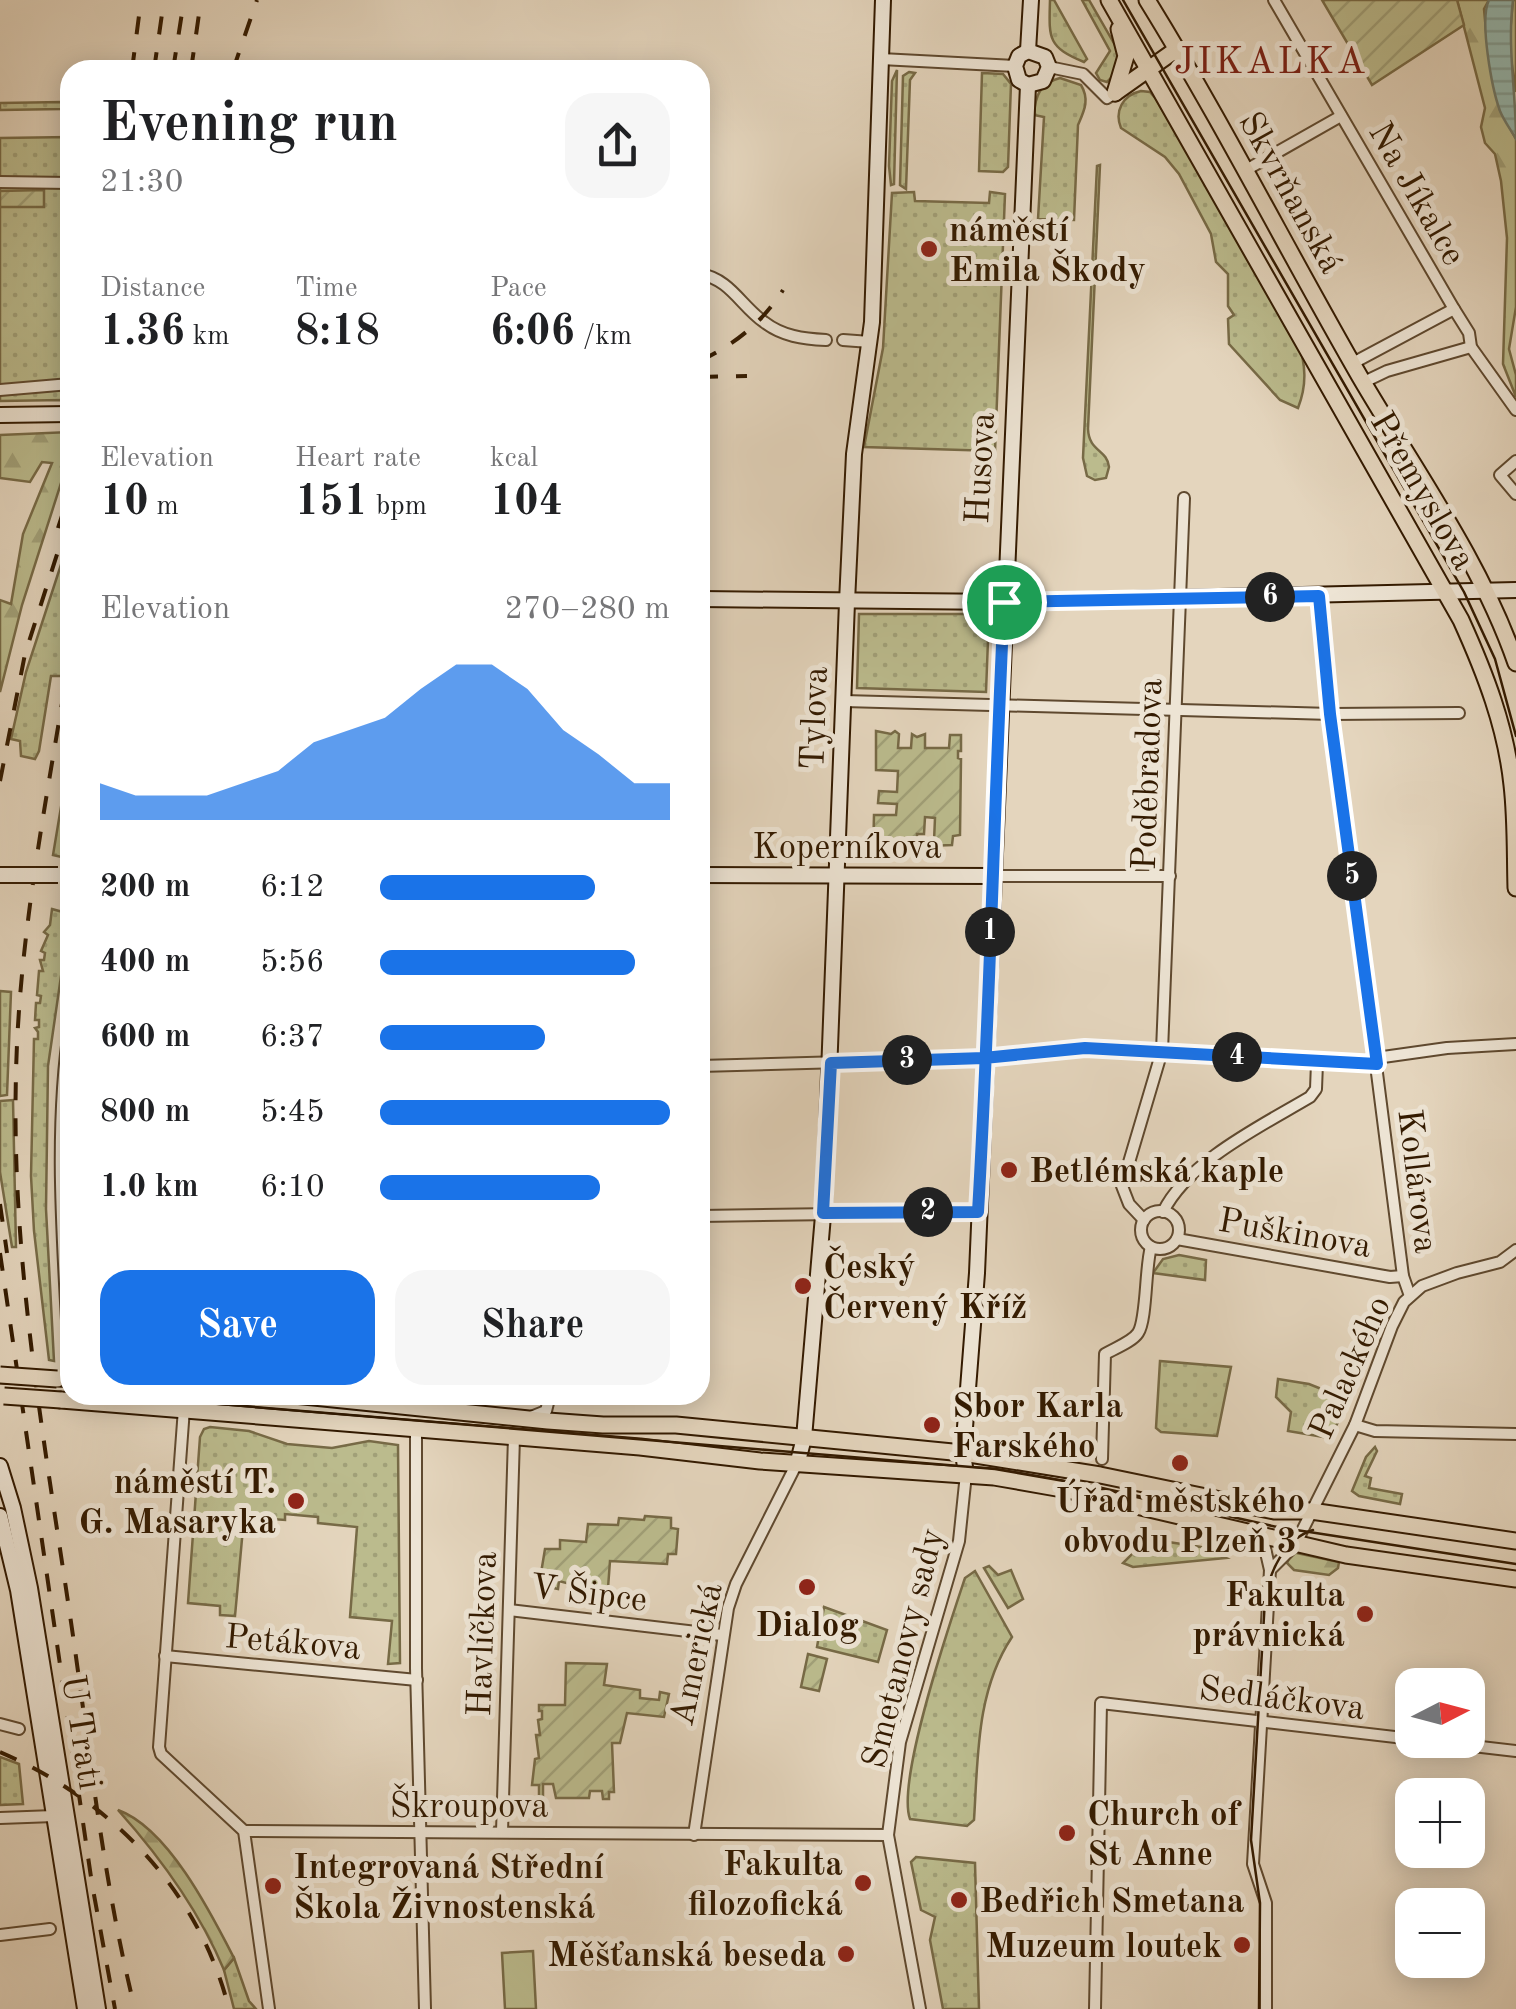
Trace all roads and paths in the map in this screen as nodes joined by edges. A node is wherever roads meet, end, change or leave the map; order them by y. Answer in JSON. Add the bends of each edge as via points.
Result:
{"nodes":[{"id":1,"x":883,"y":0,"type":"edge"},
{"id":2,"x":1031,"y":0,"type":"edge"},
{"id":3,"x":1108,"y":0,"type":"edge"},
{"id":4,"x":1147,"y":0,"type":"edge"},
{"id":5,"x":1274,"y":0,"type":"edge"},
{"id":6,"x":1176,"y":49,"type":"junction"},
{"id":7,"x":1028,"y":51,"type":"junction"},
{"id":8,"x":881,"y":59,"type":"junction"},
{"id":9,"x":1015,"y":66,"type":"junction"},
{"id":10,"x":1049,"y":68,"type":"junction"},
{"id":11,"x":1149,"y":68,"type":"junction"},
{"id":12,"x":1028,"y":84,"type":"junction"},
{"id":13,"x":1115,"y":92,"type":"junction"},
{"id":14,"x":1341,"y":116,"type":"junction"},
{"id":15,"x":1246,"y":170,"type":"junction"},
{"id":16,"x":0,"y":182,"type":"edge"},
{"id":17,"x":60,"y":183,"type":"edge"},
{"id":18,"x":710,"y":276,"type":"edge"},
{"id":19,"x":1454,"y":309,"type":"junction"},
{"id":20,"x":826,"y":340,"type":"dead end"},
{"id":21,"x":843,"y":340,"type":"dead end"},
{"id":22,"x":870,"y":342,"type":"junction"},
{"id":23,"x":1471,"y":347,"type":"junction"},
{"id":24,"x":1312,"y":360,"type":"joint"},
{"id":25,"x":1353,"y":363,"type":"junction"},
{"id":26,"x":1364,"y":382,"type":"junction"},
{"id":27,"x":60,"y":385,"type":"edge"},
{"id":28,"x":0,"y":390,"type":"edge"},
{"id":29,"x":1516,"y":410,"type":"edge"},
{"id":30,"x":60,"y":414,"type":"edge"},
{"id":31,"x":0,"y":415,"type":"edge"},
{"id":32,"x":1516,"y":461,"type":"edge"},
{"id":33,"x":1516,"y":494,"type":"edge"},
{"id":34,"x":1184,"y":498,"type":"dead end"},
{"id":35,"x":1516,"y":590,"type":"edge"},
{"id":36,"x":1489,"y":592,"type":"junction"},
{"id":37,"x":1449,"y":593,"type":"junction"},
{"id":38,"x":1319,"y":596,"type":"junction"},
{"id":39,"x":1180,"y":598,"type":"junction"},
{"id":40,"x":710,"y":599,"type":"edge"},
{"id":41,"x":847,"y":602,"type":"junction"},
{"id":42,"x":1004,"y":602,"type":"junction"},
{"id":43,"x":1516,"y":663,"type":"edge"},
{"id":44,"x":844,"y":701,"type":"junction"},
{"id":45,"x":1000,"y":704,"type":"junction"},
{"id":46,"x":1176,"y":708,"type":"junction"},
{"id":47,"x":1459,"y":712,"type":"dead end"},
{"id":48,"x":1330,"y":714,"type":"junction"},
{"id":49,"x":0,"y":875,"type":"edge"},
{"id":50,"x":60,"y":875,"type":"edge"},
{"id":51,"x":710,"y":875,"type":"edge"},
{"id":52,"x":838,"y":876,"type":"junction"},
{"id":53,"x":993,"y":876,"type":"junction"},
{"id":54,"x":1170,"y":876,"type":"junction"},
{"id":55,"x":1516,"y":888,"type":"edge"},
{"id":56,"x":1516,"y":1044,"type":"edge"},
{"id":57,"x":1162,"y":1051,"type":"junction"},
{"id":58,"x":984,"y":1058,"type":"junction"},
{"id":59,"x":1376,"y":1061,"type":"junction"},
{"id":60,"x":831,"y":1063,"type":"junction"},
{"id":61,"x":1318,"y":1063,"type":"junction"},
{"id":62,"x":710,"y":1066,"type":"edge"},
{"id":63,"x":978,"y":1212,"type":"junction"},
{"id":64,"x":1163,"y":1212,"type":"junction"},
{"id":65,"x":823,"y":1213,"type":"junction"},
{"id":66,"x":710,"y":1216,"type":"edge"},
{"id":67,"x":1144,"y":1220,"type":"junction"},
{"id":68,"x":1177,"y":1238,"type":"junction"},
{"id":69,"x":1151,"y":1246,"type":"junction"},
{"id":70,"x":1516,"y":1250,"type":"edge"},
{"id":71,"x":1500,"y":1262,"type":"junction"},
{"id":72,"x":1516,"y":1264,"type":"edge"},
{"id":73,"x":1403,"y":1276,"type":"junction"},
{"id":74,"x":1410,"y":1296,"type":"junction"},
{"id":75,"x":0,"y":1375,"type":"edge"},
{"id":76,"x":60,"y":1380,"type":"edge"},
{"id":77,"x":2,"y":1396,"type":"edge"},
{"id":78,"x":60,"y":1400,"type":"edge"},
{"id":79,"x":185,"y":1405,"type":"edge"},
{"id":80,"x":203,"y":1405,"type":"edge"},
{"id":81,"x":414,"y":1405,"type":"edge"},
{"id":82,"x":548,"y":1405,"type":"edge"},
{"id":83,"x":531,"y":1417,"type":"junction"},
{"id":84,"x":1355,"y":1424,"type":"junction"},
{"id":85,"x":416,"y":1428,"type":"junction"},
{"id":86,"x":1516,"y":1434,"type":"edge"},
{"id":87,"x":514,"y":1436,"type":"junction"},
{"id":88,"x":804,"y":1438,"type":"junction"},
{"id":89,"x":963,"y":1453,"type":"junction"},
{"id":90,"x":1102,"y":1458,"type":"dead end"},
{"id":91,"x":798,"y":1462,"type":"junction"},
{"id":92,"x":0,"y":1466,"type":"edge"},
{"id":93,"x":966,"y":1474,"type":"junction"},
{"id":94,"x":1311,"y":1511,"type":"junction"},
{"id":95,"x":1,"y":1525,"type":"edge"},
{"id":96,"x":1258,"y":1537,"type":"junction"},
{"id":97,"x":1516,"y":1537,"type":"edge"},
{"id":98,"x":1295,"y":1544,"type":"junction"},
{"id":99,"x":1270,"y":1570,"type":"junction"},
{"id":100,"x":1516,"y":1579,"type":"edge"},
{"id":101,"x":510,"y":1610,"type":"junction"},
{"id":102,"x":722,"y":1635,"type":"junction"},
{"id":103,"x":165,"y":1656,"type":"junction"},
{"id":104,"x":417,"y":1680,"type":"junction"},
{"id":105,"x":1260,"y":1722,"type":"junction"},
{"id":106,"x":0,"y":1724,"type":"edge"},
{"id":107,"x":19,"y":1729,"type":"dead end"},
{"id":108,"x":1516,"y":1750,"type":"edge"},
{"id":109,"x":54,"y":1816,"type":"junction"},
{"id":110,"x":0,"y":1818,"type":"edge"},
{"id":111,"x":244,"y":1831,"type":"junction"},
{"id":112,"x":422,"y":1832,"type":"junction"},
{"id":113,"x":502,"y":1832,"type":"junction"},
{"id":114,"x":694,"y":1835,"type":"junction"},
{"id":115,"x":888,"y":1835,"type":"junction"},
{"id":116,"x":50,"y":1930,"type":"dead end"},
{"id":117,"x":0,"y":1935,"type":"edge"},
{"id":118,"x":85,"y":2009,"type":"edge"},
{"id":119,"x":98,"y":2009,"type":"edge"},
{"id":120,"x":269,"y":2009,"type":"edge"},
{"id":121,"x":426,"y":2009,"type":"edge"},
{"id":122,"x":920,"y":2009,"type":"edge"},
{"id":123,"x":1095,"y":2009,"type":"edge"},
{"id":124,"x":1266,"y":2009,"type":"edge"}],
"edges":[{"from":1,"to":8,"type":"street","name":"Tylova"},
{"from":2,"to":7,"type":"street"},
{"from":3,"to":11,"type":"main road","name":"Skvrňanská"},
{"from":3,"to":13,"type":"main road","via":[[1126,51]]},
{"from":4,"to":6,"type":"main road","name":"Skvrňanská"},
{"from":5,"to":14,"type":"street","name":"Na Jíkalce"},
{"from":6,"to":11,"type":"main road"},
{"from":6,"to":15,"type":"main road","name":"Skvrňanská"},
{"from":7,"to":9,"type":"street"},
{"from":7,"to":10,"type":"street","via":[[1040,53]]},
{"from":8,"to":9,"type":"street"},
{"from":8,"to":22,"type":"street","name":"Tylova"},
{"from":9,"to":12,"type":"street"},
{"from":10,"to":12,"type":"street","via":[[1042,81]]},
{"from":10,"to":13,"type":"street","via":[[1083,74],[1107,98]]},
{"from":11,"to":13,"type":"main road"},
{"from":11,"to":24,"type":"main road","name":"Skvrňanská"},
{"from":12,"to":42,"type":"street","name":"Husova"},
{"from":14,"to":15,"type":"street"},
{"from":14,"to":19,"type":"street","name":"Na Jíkalce"},
{"from":15,"to":25,"type":"main road","name":"Skvrňanská"},
{"from":16,"to":17,"type":"street"},
{"from":18,"to":20,"type":"street","via":[[778,331]]},
{"from":19,"to":23,"type":"street","name":"Na Jíkalce"},
{"from":19,"to":25,"type":"street"},
{"from":21,"to":22,"type":"street"},
{"from":22,"to":41,"type":"street","name":"Tylova","via":[[854,454]]},
{"from":23,"to":26,"type":"street"},
{"from":23,"to":29,"type":"street","name":"Na Jíkalce"},
{"from":24,"to":37,"type":"main road","name":"Přemyslova"},
{"from":25,"to":26,"type":"main road","name":"Přemyslova"},
{"from":26,"to":36,"type":"main road","name":"Přemyslova"},
{"from":27,"to":28,"type":"street"},
{"from":30,"to":31,"type":"street"},
{"from":32,"to":33,"type":"street","via":[[1500,474]]},
{"from":34,"to":39,"type":"street","name":"Poděbradova"},
{"from":35,"to":36,"type":"street"},
{"from":36,"to":37,"type":"street"},
{"from":36,"to":43,"type":"main road","name":"Přemyslova"},
{"from":37,"to":38,"type":"street"},
{"from":37,"to":55,"type":"main road","name":"Přemyslova","via":[[1506,743]]},
{"from":38,"to":39,"type":"street"},
{"from":38,"to":48,"type":"street","name":"Kollárova"},
{"from":39,"to":42,"type":"street"},
{"from":39,"to":46,"type":"street","name":"Poděbradova"},
{"from":40,"to":41,"type":"street"},
{"from":41,"to":42,"type":"street"},
{"from":41,"to":44,"type":"street","name":"Tylova"},
{"from":42,"to":45,"type":"street","name":"Husova"},
{"from":44,"to":45,"type":"street"},
{"from":44,"to":52,"type":"street","name":"Tylova"},
{"from":45,"to":46,"type":"street"},
{"from":45,"to":53,"type":"street","name":"Husova"},
{"from":46,"to":48,"type":"street"},
{"from":46,"to":54,"type":"street","name":"Poděbradova"},
{"from":47,"to":48,"type":"street"},
{"from":48,"to":59,"type":"street","name":"Kollárova"},
{"from":49,"to":50,"type":"street","bridge":true},
{"from":51,"to":52,"type":"street","name":"Koperníkova"},
{"from":52,"to":53,"type":"street","name":"Koperníkova"},
{"from":52,"to":60,"type":"street","name":"Tylova"},
{"from":53,"to":54,"type":"street"},
{"from":53,"to":58,"type":"street","name":"Husova"},
{"from":54,"to":57,"type":"street","name":"Poděbradova"},
{"from":56,"to":59,"type":"street"},
{"from":57,"to":58,"type":"street","via":[[1085,1048]]},
{"from":57,"to":61,"type":"street"},
{"from":57,"to":67,"type":"street","name":"Poděbradova","via":[[1122,1182],[1125,1198]]},
{"from":58,"to":60,"type":"street"},
{"from":58,"to":63,"type":"street","name":"Husova"},
{"from":59,"to":61,"type":"street"},
{"from":59,"to":73,"type":"street","name":"Kollárova"},
{"from":60,"to":62,"type":"street"},
{"from":60,"to":65,"type":"street","name":"Tylova"},
{"from":61,"to":64,"type":"street","via":[[1310,1097],[1182,1182]]},
{"from":63,"to":65,"type":"street"},
{"from":63,"to":89,"type":"street","name":"Husova"},
{"from":64,"to":67,"type":"street"},
{"from":64,"to":68,"type":"street","via":[[1177,1223]]},
{"from":65,"to":66,"type":"street"},
{"from":65,"to":88,"type":"street","name":"Tylova"},
{"from":67,"to":69,"type":"street","via":[[1142,1236]]},
{"from":68,"to":69,"type":"street","via":[[1167,1248]]},
{"from":68,"to":73,"type":"street","name":"Puškinova"},
{"from":69,"to":90,"type":"street","via":[[1137,1336],[1105,1354]]},
{"from":70,"to":71,"type":"street","name":"Palackého"},
{"from":71,"to":72,"type":"street"},
{"from":71,"to":74,"type":"street","name":"Palackého","via":[[1436,1280]]},
{"from":73,"to":74,"type":"street","name":"Kollárova"},
{"from":74,"to":84,"type":"street","name":"Palackého","via":[[1398,1311]]},
{"from":75,"to":76,"type":"main road","bridge":true},
{"from":77,"to":78,"type":"main road","bridge":true},
{"from":79,"to":103,"type":"street"},
{"from":80,"to":85,"type":"main road"},
{"from":81,"to":83,"type":"main road"},
{"from":82,"to":83,"type":"street"},
{"from":83,"to":88,"type":"main road"},
{"from":84,"to":86,"type":"street"},
{"from":84,"to":94,"type":"street","name":"Palackého"},
{"from":85,"to":87,"type":"main road"},
{"from":85,"to":104,"type":"street"},
{"from":87,"to":91,"type":"main road"},
{"from":87,"to":101,"type":"street","name":"Havlíčkova"},
{"from":88,"to":89,"type":"main road"},
{"from":88,"to":91,"type":"street","name":"Americká"},
{"from":89,"to":93,"type":"street","name":"Husova"},
{"from":89,"to":94,"type":"main road","via":[[1274,1511]]},
{"from":91,"to":93,"type":"main road"},
{"from":91,"to":102,"type":"street","name":"Americká","via":[[736,1584]]},
{"from":92,"to":119,"type":"street","name":"U Trati","via":[[30,1588]]},
{"from":93,"to":96,"type":"main road","via":[[1068,1490]]},
{"from":93,"to":115,"type":"street","name":"Smetanovy sady","via":[[959,1540],[900,1742]]},
{"from":94,"to":97,"type":"main road"},
{"from":94,"to":98,"type":"street","name":"Palackého"},
{"from":95,"to":109,"type":"street","name":"U Trati","via":[[18,1590]]},
{"from":96,"to":98,"type":"main road"},
{"from":96,"to":99,"type":"street"},
{"from":98,"to":99,"type":"street","name":"Palackého"},
{"from":98,"to":100,"type":"main road"},
{"from":99,"to":105,"type":"street"},
{"from":101,"to":102,"type":"street","name":"V Šipce"},
{"from":101,"to":113,"type":"street","name":"Havlíčkova"},
{"from":102,"to":114,"type":"street","name":"Americká"},
{"from":103,"to":104,"type":"street","name":"Petákova"},
{"from":103,"to":111,"type":"street","via":[[161,1754]]},
{"from":104,"to":112,"type":"street"},
{"from":105,"to":108,"type":"street","name":"Sedláčkova"},
{"from":105,"to":123,"type":"street","name":"Sedláčkova","via":[[1101,1703]]},
{"from":105,"to":124,"type":"street","via":[[1253,1864],[1266,1903]]},
{"from":106,"to":107,"type":"street"},
{"from":109,"to":110,"type":"street"},
{"from":109,"to":118,"type":"street","name":"U Trati"},
{"from":111,"to":112,"type":"street","name":"Škroupova"},
{"from":111,"to":120,"type":"street"},
{"from":112,"to":113,"type":"street","name":"Škroupova"},
{"from":112,"to":121,"type":"street"},
{"from":113,"to":114,"type":"street","name":"Škroupova"},
{"from":114,"to":115,"type":"street","name":"Škroupova"},
{"from":115,"to":122,"type":"street","name":"Smetanovy sady"},
{"from":116,"to":117,"type":"street"}]}
